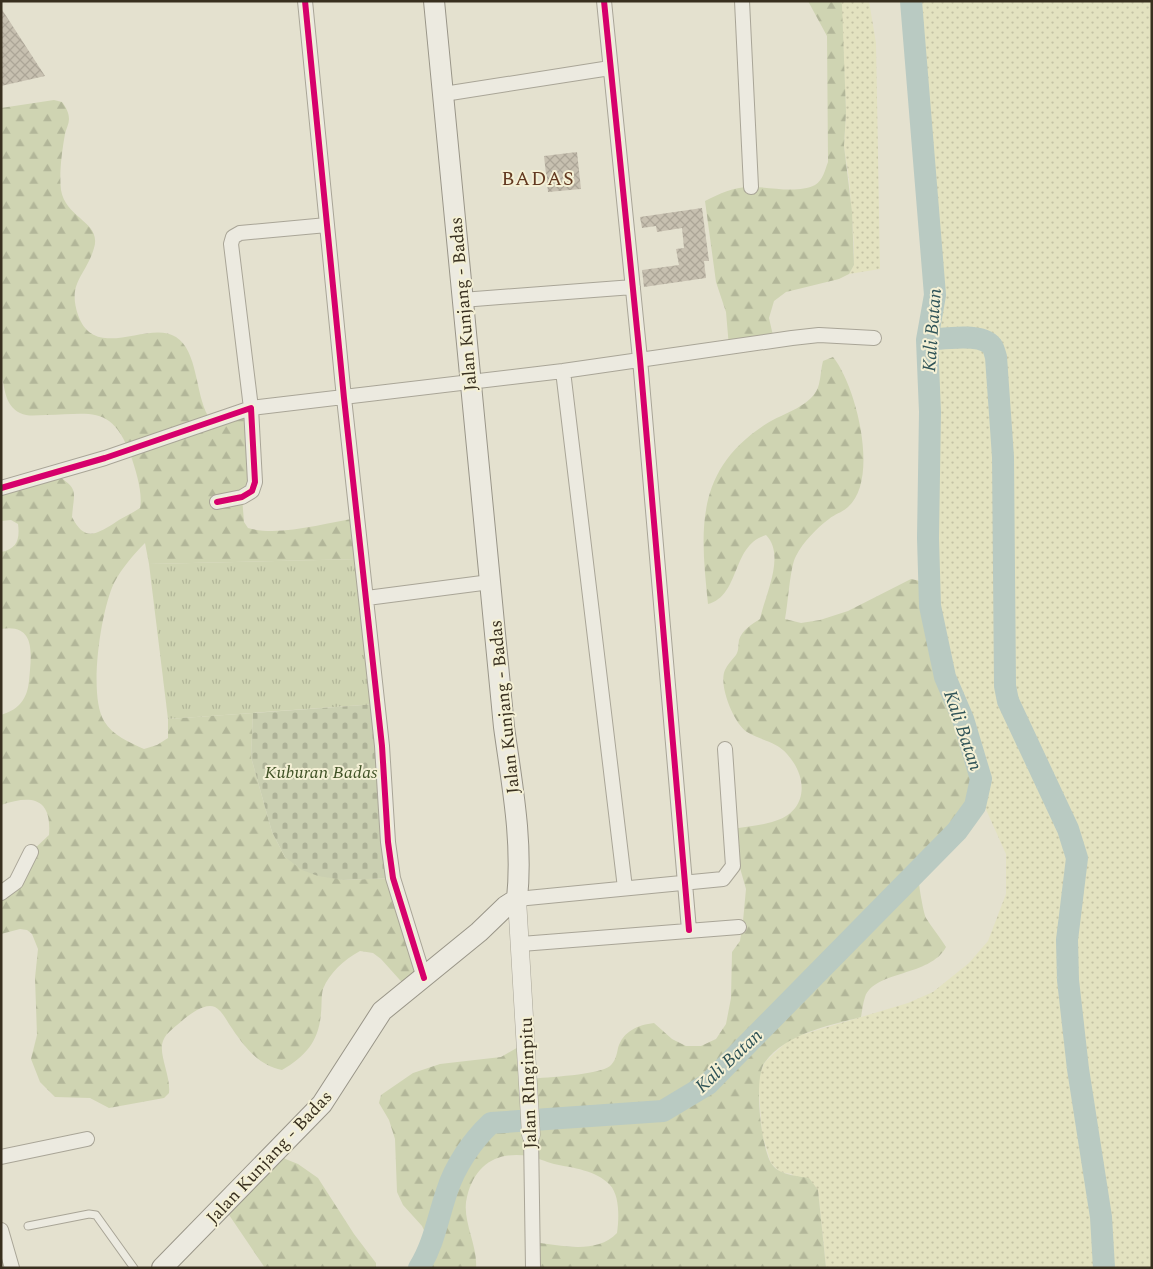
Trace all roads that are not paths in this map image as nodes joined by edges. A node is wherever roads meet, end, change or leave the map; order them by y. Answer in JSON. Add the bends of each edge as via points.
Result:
{"nodes":[{"id":1,"x":305,"y":1,"type":"edge"},
{"id":2,"x":434,"y":1,"type":"edge"},
{"id":3,"x":604,"y":1,"type":"edge"},
{"id":4,"x":742,"y":1,"type":"edge"},
{"id":5,"x":610,"y":68,"type":"junction"},
{"id":6,"x":444,"y":94,"type":"junction"},
{"id":7,"x":751,"y":187,"type":"dead end"},
{"id":8,"x":327,"y":225,"type":"junction"},
{"id":9,"x":633,"y":286,"type":"junction"},
{"id":10,"x":462,"y":300,"type":"junction"},
{"id":11,"x":874,"y":338,"type":"dead end"},
{"id":12,"x":640,"y":359,"type":"junction"},
{"id":13,"x":563,"y":371,"type":"junction"},
{"id":14,"x":470,"y":381,"type":"junction"},
{"id":15,"x":344,"y":398,"type":"junction"},
{"id":16,"x":250,"y":408,"type":"junction"},
{"id":17,"x":1,"y":488,"type":"edge"},
{"id":18,"x":217,"y":502,"type":"dead end"},
{"id":19,"x":490,"y":582,"type":"junction"},
{"id":20,"x":367,"y":598,"type":"junction"},
{"id":21,"x":725,"y":749,"type":"dead end"},
{"id":22,"x":31,"y":852,"type":"dead end"},
{"id":23,"x":685,"y":882,"type":"junction"},
{"id":24,"x":625,"y":888,"type":"junction"},
{"id":25,"x":1,"y":894,"type":"edge"},
{"id":26,"x":517,"y":899,"type":"junction"},
{"id":27,"x":739,"y":927,"type":"dead end"},
{"id":28,"x":689,"y":930,"type":"junction"},
{"id":29,"x":522,"y":944,"type":"junction"},
{"id":30,"x":424,"y":978,"type":"junction"},
{"id":31,"x":531,"y":1135,"type":"joint"},
{"id":32,"x":87,"y":1139,"type":"dead end"},
{"id":33,"x":1,"y":1157,"type":"edge"},
{"id":34,"x":28,"y":1226,"type":"dead end"},
{"id":35,"x":1,"y":1230,"type":"edge"},
{"id":36,"x":12,"y":1268,"type":"edge"},
{"id":37,"x":134,"y":1268,"type":"edge"},
{"id":38,"x":162,"y":1268,"type":"edge"},
{"id":39,"x":533,"y":1268,"type":"edge"}],
"edges":[{"from":1,"to":8,"type":"street"},
{"from":2,"to":6,"type":"main road","name":"Jalan Kunjang - Badas"},
{"from":3,"to":5,"type":"street"},
{"from":4,"to":7,"type":"street"},
{"from":5,"to":6,"type":"street"},
{"from":5,"to":9,"type":"street"},
{"from":6,"to":10,"type":"main road","name":"Jalan Kunjang - Badas"},
{"from":8,"to":15,"type":"street"},
{"from":8,"to":16,"type":"street","via":[[240,233],[233,238],[231,244]]},
{"from":9,"to":10,"type":"street"},
{"from":9,"to":12,"type":"street"},
{"from":10,"to":14,"type":"main road","name":"Jalan Kunjang - Badas"},
{"from":11,"to":12,"type":"street","via":[[820,335]]},
{"from":12,"to":13,"type":"street"},
{"from":12,"to":23,"type":"street"},
{"from":13,"to":14,"type":"street"},
{"from":13,"to":24,"type":"street"},
{"from":14,"to":15,"type":"street"},
{"from":14,"to":19,"type":"main road","name":"Jalan Kunjang - Badas"},
{"from":15,"to":16,"type":"street"},
{"from":15,"to":20,"type":"street"},
{"from":16,"to":17,"type":"street","via":[[105,458]]},
{"from":16,"to":18,"type":"street","via":[[255,482],[252,491],[242,497]]},
{"from":19,"to":20,"type":"street"},
{"from":19,"to":26,"type":"main road","name":"Jalan Kunjang - Badas","via":[[504,727],[519,836]]},
{"from":20,"to":30,"type":"street","via":[[393,878]]},
{"from":21,"to":23,"type":"street","via":[[733,866],[723,879]]},
{"from":22,"to":25,"type":"street","via":[[16,882]]},
{"from":23,"to":24,"type":"street"},
{"from":23,"to":28,"type":"street"},
{"from":24,"to":26,"type":"street"},
{"from":26,"to":29,"type":"street","name":"Jalan RInginpitu"},
{"from":26,"to":30,"type":"main road","name":"Jalan Kunjang - Badas"},
{"from":27,"to":28,"type":"street"},
{"from":28,"to":29,"type":"street"},
{"from":29,"to":31,"type":"street","name":"Jalan RInginpitu"},
{"from":30,"to":38,"type":"main road","name":"Jalan Kunjang - Badas","via":[[382,1011],[322,1104]]},
{"from":31,"to":39,"type":"street","name":"Jalan RInginpitu"},
{"from":32,"to":33,"type":"street"},
{"from":34,"to":37,"type":"lane","via":[[96,1215]]},
{"from":35,"to":36,"type":"street"}]}
